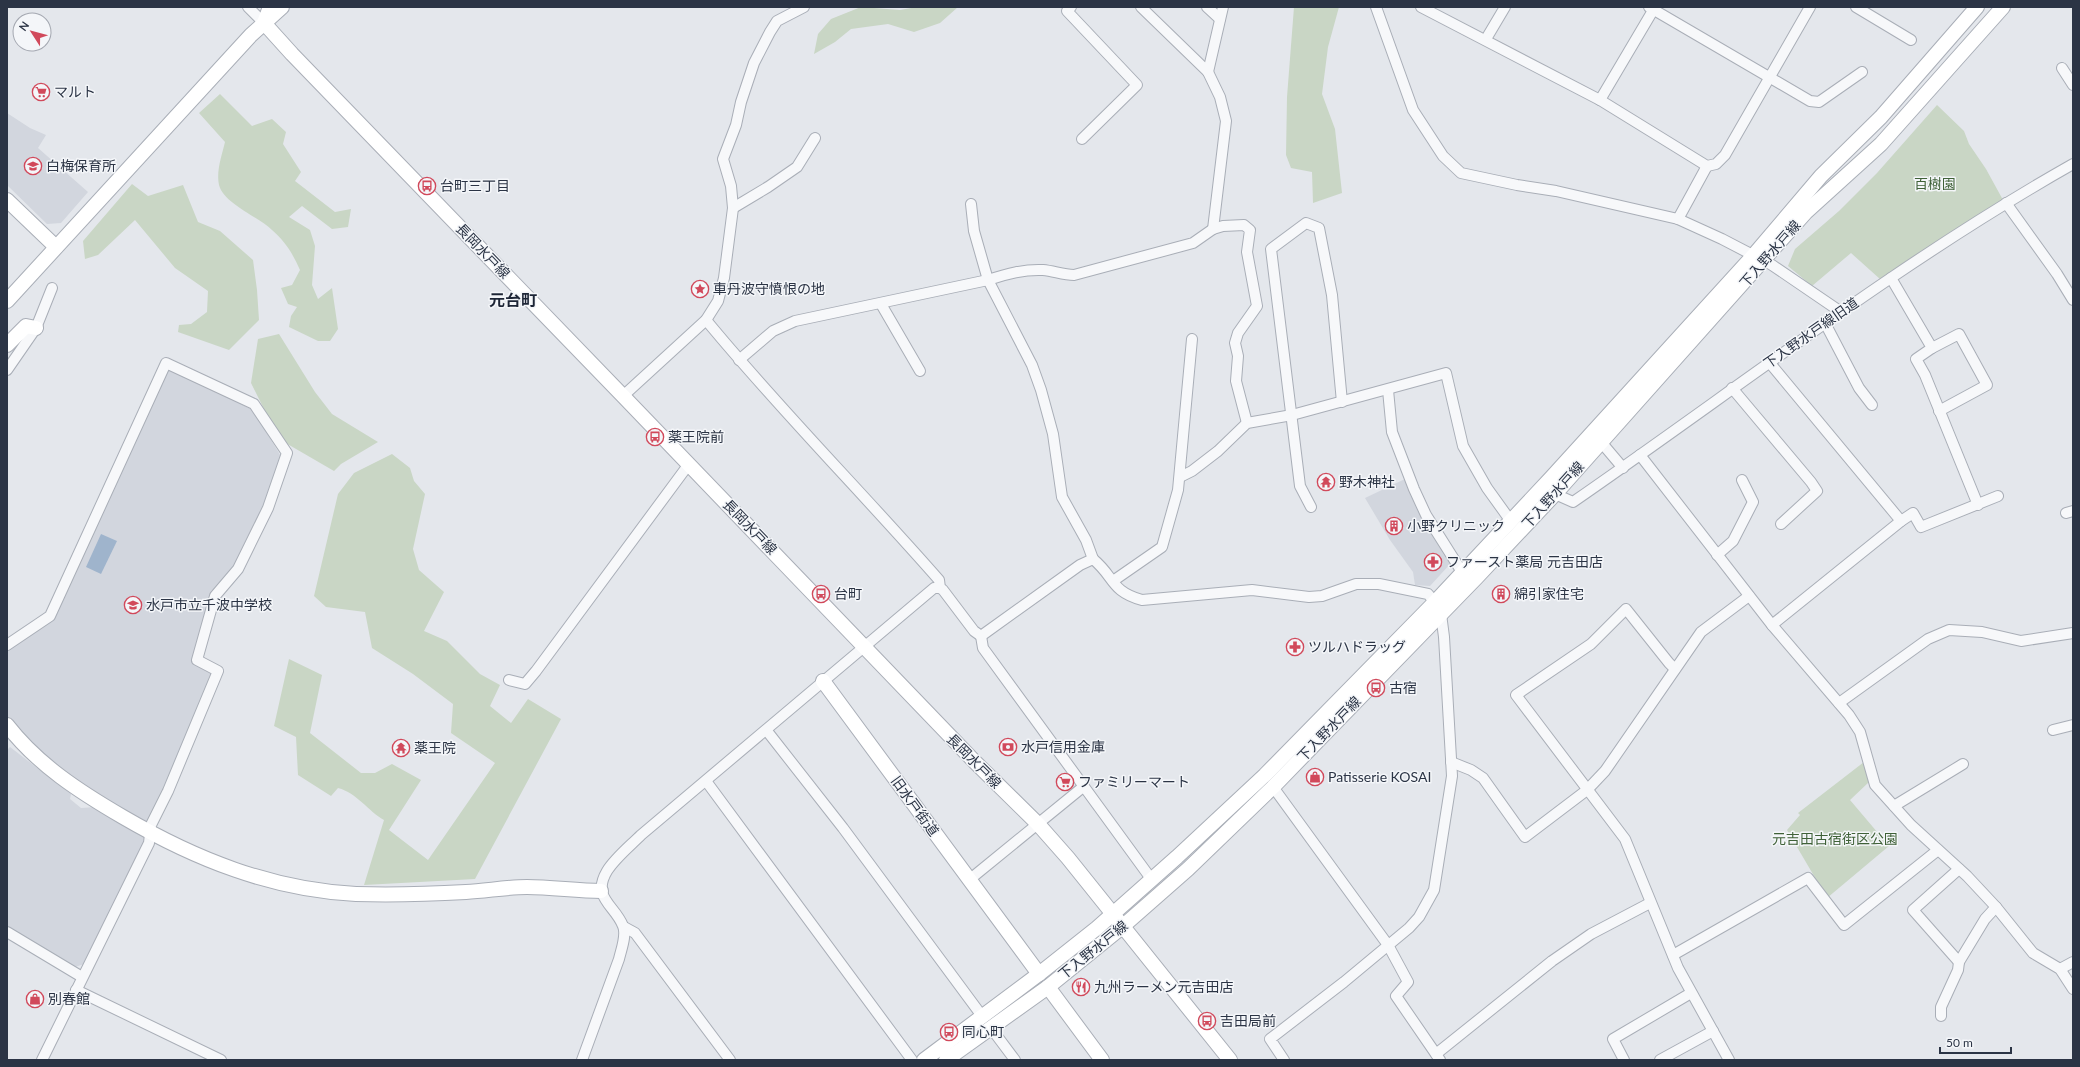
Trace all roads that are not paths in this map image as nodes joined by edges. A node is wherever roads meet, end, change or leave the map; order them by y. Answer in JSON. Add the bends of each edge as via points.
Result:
{"nodes":[{"id":1,"x":248,"y":7,"type":"edge"},
{"id":2,"x":270,"y":7,"type":"edge"},
{"id":3,"x":282,"y":7,"type":"edge"},
{"id":4,"x":804,"y":7,"type":"edge"},
{"id":5,"x":1071,"y":7,"type":"edge"},
{"id":6,"x":1141,"y":7,"type":"edge"},
{"id":7,"x":1207,"y":7,"type":"edge"},
{"id":8,"x":1223,"y":7,"type":"edge"},
{"id":9,"x":1376,"y":7,"type":"edge"},
{"id":10,"x":1421,"y":7,"type":"edge"},
{"id":11,"x":1505,"y":7,"type":"edge"},
{"id":12,"x":1810,"y":7,"type":"edge"},
{"id":13,"x":1856,"y":7,"type":"edge"},
{"id":14,"x":1977,"y":7,"type":"edge"},
{"id":15,"x":2002,"y":7,"type":"edge"},
{"id":16,"x":1653,"y":8,"type":"edge"},
{"id":17,"x":1220,"y":19,"type":"junction"},
{"id":18,"x":264,"y":22,"type":"junction"},
{"id":19,"x":1486,"y":39,"type":"junction"},
{"id":20,"x":1912,"y":40,"type":"dead end"},
{"id":21,"x":2062,"y":68,"type":"dead end"},
{"id":22,"x":1208,"y":72,"type":"junction"},
{"id":23,"x":1862,"y":72,"type":"dead end"},
{"id":24,"x":1770,"y":76,"type":"junction"},
{"id":25,"x":2073,"y":85,"type":"edge"},
{"id":26,"x":1600,"y":100,"type":"junction"},
{"id":27,"x":815,"y":138,"type":"dead end"},
{"id":28,"x":1082,"y":139,"type":"dead end"},
{"id":29,"x":2073,"y":164,"type":"edge"},
{"id":30,"x":1707,"y":166,"type":"junction"},
{"id":31,"x":7,"y":200,"type":"edge"},
{"id":32,"x":2006,"y":203,"type":"junction"},
{"id":33,"x":971,"y":204,"type":"dead end"},
{"id":34,"x":733,"y":208,"type":"junction"},
{"id":35,"x":1678,"y":219,"type":"junction"},
{"id":36,"x":1213,"y":229,"type":"junction"},
{"id":37,"x":56,"y":247,"type":"junction"},
{"id":38,"x":1758,"y":259,"type":"junction"},
{"id":39,"x":1891,"y":278,"type":"junction"},
{"id":40,"x":988,"y":280,"type":"junction"},
{"id":41,"x":52,"y":288,"type":"dead end"},
{"id":42,"x":2072,"y":298,"type":"edge"},
{"id":43,"x":7,"y":301,"type":"edge"},
{"id":44,"x":881,"y":304,"type":"junction"},
{"id":45,"x":1841,"y":312,"type":"junction"},
{"id":46,"x":706,"y":320,"type":"junction"},
{"id":47,"x":1825,"y":323,"type":"junction"},
{"id":48,"x":36,"y":328,"type":"junction"},
{"id":49,"x":1192,"y":338,"type":"dead end"},
{"id":50,"x":7,"y":345,"type":"edge"},
{"id":51,"x":1932,"y":348,"type":"junction"},
{"id":52,"x":739,"y":360,"type":"junction"},
{"id":53,"x":1769,"y":362,"type":"junction"},
{"id":54,"x":7,"y":370,"type":"edge"},
{"id":55,"x":920,"y":372,"type":"dead end"},
{"id":56,"x":1732,"y":388,"type":"junction"},
{"id":57,"x":1388,"y":390,"type":"junction"},
{"id":58,"x":624,"y":396,"type":"junction"},
{"id":59,"x":1342,"y":402,"type":"junction"},
{"id":60,"x":1872,"y":405,"type":"dead end"},
{"id":61,"x":1939,"y":411,"type":"junction"},
{"id":62,"x":1292,"y":416,"type":"junction"},
{"id":63,"x":1247,"y":423,"type":"junction"},
{"id":64,"x":1600,"y":442,"type":"junction"},
{"id":65,"x":1640,"y":455,"type":"junction"},
{"id":66,"x":689,"y":464,"type":"junction"},
{"id":67,"x":1623,"y":468,"type":"junction"},
{"id":68,"x":1180,"y":477,"type":"junction"},
{"id":69,"x":1742,"y":480,"type":"dead end"},
{"id":70,"x":1555,"y":494,"type":"junction"},
{"id":71,"x":1998,"y":496,"type":"dead end"},
{"id":72,"x":1978,"y":505,"type":"junction"},
{"id":73,"x":1311,"y":507,"type":"dead end"},
{"id":74,"x":1510,"y":520,"type":"junction"},
{"id":75,"x":1901,"y":521,"type":"junction"},
{"id":76,"x":1781,"y":524,"type":"dead end"},
{"id":77,"x":1717,"y":555,"type":"junction"},
{"id":78,"x":1093,"y":559,"type":"junction"},
{"id":79,"x":1462,"y":572,"type":"junction"},
{"id":80,"x":1113,"y":581,"type":"junction"},
{"id":81,"x":940,"y":588,"type":"junction"},
{"id":82,"x":1749,"y":596,"type":"junction"},
{"id":83,"x":1438,"y":608,"type":"junction"},
{"id":84,"x":1772,"y":626,"type":"junction"},
{"id":85,"x":2073,"y":633,"type":"edge"},
{"id":86,"x":981,"y":636,"type":"junction"},
{"id":87,"x":7,"y":646,"type":"edge"},
{"id":88,"x":864,"y":647,"type":"junction"},
{"id":89,"x":1676,"y":669,"type":"junction"},
{"id":90,"x":509,"y":680,"type":"dead end"},
{"id":91,"x":823,"y":682,"type":"junction"},
{"id":92,"x":1839,"y":703,"type":"junction"},
{"id":93,"x":7,"y":725,"type":"edge"},
{"id":94,"x":2073,"y":725,"type":"edge"},
{"id":95,"x":2053,"y":730,"type":"dead end"},
{"id":96,"x":767,"y":731,"type":"junction"},
{"id":97,"x":1451,"y":762,"type":"junction"},
{"id":98,"x":1962,"y":764,"type":"dead end"},
{"id":99,"x":706,"y":781,"type":"junction"},
{"id":100,"x":1083,"y":787,"type":"junction"},
{"id":101,"x":1273,"y":787,"type":"junction"},
{"id":102,"x":1587,"y":790,"type":"junction"},
{"id":103,"x":1894,"y":806,"type":"junction"},
{"id":104,"x":1038,"y":824,"type":"junction"},
{"id":105,"x":152,"y":833,"type":"junction"},
{"id":106,"x":1938,"y":850,"type":"junction"},
{"id":107,"x":1959,"y":869,"type":"junction"},
{"id":108,"x":969,"y":880,"type":"junction"},
{"id":109,"x":1152,"y":880,"type":"junction"},
{"id":110,"x":601,"y":891,"type":"junction"},
{"id":111,"x":1650,"y":903,"type":"junction"},
{"id":112,"x":1996,"y":907,"type":"junction"},
{"id":113,"x":1112,"y":914,"type":"junction"},
{"id":114,"x":624,"y":927,"type":"junction"},
{"id":115,"x":1122,"y":927,"type":"junction"},
{"id":116,"x":7,"y":932,"type":"edge"},
{"id":117,"x":1388,"y":945,"type":"junction"},
{"id":118,"x":1673,"y":955,"type":"junction"},
{"id":119,"x":1959,"y":962,"type":"junction"},
{"id":120,"x":2073,"y":962,"type":"edge"},
{"id":121,"x":2060,"y":969,"type":"junction"},
{"id":122,"x":1039,"y":974,"type":"junction"},
{"id":123,"x":82,"y":976,"type":"junction"},
{"id":124,"x":1048,"y":987,"type":"junction"},
{"id":125,"x":2073,"y":989,"type":"edge"},
{"id":126,"x":76,"y":990,"type":"junction"},
{"id":127,"x":1691,"y":993,"type":"junction"},
{"id":128,"x":982,"y":1016,"type":"junction"},
{"id":129,"x":1942,"y":1016,"type":"dead end"},
{"id":130,"x":991,"y":1028,"type":"junction"},
{"id":131,"x":1713,"y":1031,"type":"junction"},
{"id":132,"x":1438,"y":1057,"type":"edge"},
{"id":133,"x":42,"y":1060,"type":"edge"},
{"id":134,"x":221,"y":1060,"type":"edge"},
{"id":135,"x":582,"y":1060,"type":"edge"},
{"id":136,"x":730,"y":1060,"type":"edge"},
{"id":137,"x":912,"y":1060,"type":"edge"},
{"id":138,"x":924,"y":1060,"type":"edge"},
{"id":139,"x":946,"y":1060,"type":"edge"},
{"id":140,"x":1015,"y":1060,"type":"edge"},
{"id":141,"x":1102,"y":1060,"type":"edge"},
{"id":142,"x":1230,"y":1060,"type":"edge"},
{"id":143,"x":1284,"y":1060,"type":"edge"},
{"id":144,"x":1624,"y":1060,"type":"edge"},
{"id":145,"x":1660,"y":1060,"type":"edge"},
{"id":146,"x":1729,"y":1060,"type":"edge"}],
"edges":[{"from":1,"to":18,"type":"street"},
{"from":2,"to":18,"type":"main road"},
{"from":3,"to":18,"type":"main road"},
{"from":4,"to":34,"type":"street","via":[[777,21],[754,63],[723,159],[731,186]]},
{"from":5,"to":28,"type":"street","via":[[1067,11],[1137,85]]},
{"from":6,"to":22,"type":"street"},
{"from":7,"to":17,"type":"street"},
{"from":8,"to":17,"type":"street"},
{"from":9,"to":35,"type":"street","via":[[1413,110],[1443,156],[1461,173],[1556,191]]},
{"from":10,"to":19,"type":"street"},
{"from":11,"to":19,"type":"street"},
{"from":12,"to":24,"type":"street"},
{"from":13,"to":20,"type":"street"},
{"from":14,"to":38,"type":"main road","name":"下入野水戸線","via":[[1881,117],[1821,176]]},
{"from":15,"to":38,"type":"main road","name":"下入野水戸線","via":[[1881,144]]},
{"from":16,"to":24,"type":"street"},
{"from":16,"to":26,"type":"street"},
{"from":17,"to":22,"type":"street"},
{"from":18,"to":37,"type":"main road"},
{"from":18,"to":58,"type":"main road","name":"長岡水戸線","via":[[292,54]]},
{"from":19,"to":26,"type":"street"},
{"from":21,"to":25,"type":"street"},
{"from":22,"to":36,"type":"street","via":[[1220,97],[1226,121]]},
{"from":23,"to":24,"type":"street","via":[[1819,102],[1810,101]]},
{"from":24,"to":30,"type":"street","via":[[1725,155],[1716,164]]},
{"from":26,"to":30,"type":"street"},
{"from":27,"to":34,"type":"street","via":[[797,167]]},
{"from":29,"to":32,"type":"street","name":"下入野水戸線旧道"},
{"from":30,"to":35,"type":"street"},
{"from":31,"to":37,"type":"main road"},
{"from":32,"to":39,"type":"street","name":"下入野水戸線旧道"},
{"from":32,"to":42,"type":"street"},
{"from":33,"to":40,"type":"street","via":[[974,231]]},
{"from":34,"to":46,"type":"street","via":[[724,278],[718,301]]},
{"from":35,"to":38,"type":"street"},
{"from":36,"to":40,"type":"street","via":[[1194,243],[1074,275],[1031,270]]},
{"from":36,"to":63,"type":"street","via":[[1244,225],[1250,230],[1247,252],[1257,306],[1238,333],[1236,343],[1236,381]]},
{"from":37,"to":43,"type":"main road"},
{"from":38,"to":45,"type":"street"},
{"from":38,"to":64,"type":"main road","name":"下入野水戸線"},
{"from":38,"to":74,"type":"main road","name":"下入野水戸線"},
{"from":39,"to":45,"type":"street","name":"下入野水戸線旧道"},
{"from":39,"to":51,"type":"street"},
{"from":40,"to":44,"type":"street"},
{"from":40,"to":78,"type":"street","via":[[1032,366],[1053,434],[1062,497],[1086,540]]},
{"from":41,"to":48,"type":"street"},
{"from":44,"to":52,"type":"street","via":[[795,321],[780,327]]},
{"from":44,"to":55,"type":"street"},
{"from":45,"to":47,"type":"street","name":"下入野水戸線旧道"},
{"from":46,"to":52,"type":"street"},
{"from":46,"to":58,"type":"street"},
{"from":47,"to":53,"type":"street","name":"下入野水戸線旧道"},
{"from":47,"to":60,"type":"street","via":[[1859,388]]},
{"from":48,"to":50,"type":"main road","via":[[26,326]]},
{"from":48,"to":54,"type":"street"},
{"from":49,"to":68,"type":"street"},
{"from":51,"to":61,"type":"street","via":[[1916,359]]},
{"from":51,"to":61,"type":"street","via":[[1959,334],[1987,385]]},
{"from":52,"to":81,"type":"street","via":[[939,580]]},
{"from":53,"to":56,"type":"street","name":"下入野水戸線旧道"},
{"from":53,"to":75,"type":"street"},
{"from":56,"to":65,"type":"street","name":"下入野水戸線旧道"},
{"from":56,"to":76,"type":"street","via":[[1817,491]]},
{"from":57,"to":59,"type":"street"},
{"from":57,"to":74,"type":"street","via":[[1446,373],[1463,446],[1487,488]]},
{"from":57,"to":79,"type":"street","via":[[1392,432],[1414,489],[1426,515]]},
{"from":58,"to":66,"type":"main road","name":"長岡水戸線"},
{"from":59,"to":62,"type":"street"},
{"from":59,"to":62,"type":"street","via":[[1332,295],[1321,235],[1319,228],[1306,223],[1271,249]]},
{"from":61,"to":72,"type":"street"},
{"from":62,"to":63,"type":"street"},
{"from":62,"to":73,"type":"street","via":[[1300,486]]},
{"from":63,"to":68,"type":"street","via":[[1218,451]]},
{"from":64,"to":67,"type":"street"},
{"from":64,"to":70,"type":"main road","name":"下入野水戸線"},
{"from":65,"to":67,"type":"street","name":"下入野水戸線旧道"},
{"from":65,"to":77,"type":"street"},
{"from":66,"to":88,"type":"main road","name":"長岡水戸線"},
{"from":66,"to":90,"type":"street","via":[[536,671],[524,684]]},
{"from":67,"to":70,"type":"street","name":"下入野水戸線旧道","via":[[1573,502]]},
{"from":68,"to":80,"type":"street","via":[[1162,547]]},
{"from":69,"to":77,"type":"street","via":[[1753,502],[1733,541]]},
{"from":70,"to":83,"type":"main road","name":"下入野水戸線"},
{"from":71,"to":72,"type":"street"},
{"from":72,"to":75,"type":"street","via":[[1921,527],[1913,513]]},
{"from":74,"to":79,"type":"main road","name":"下入野水戸線"},
{"from":75,"to":84,"type":"street"},
{"from":77,"to":82,"type":"street"},
{"from":78,"to":80,"type":"street"},
{"from":78,"to":86,"type":"street"},
{"from":79,"to":83,"type":"main road","name":"下入野水戸線"},
{"from":80,"to":83,"type":"street","via":[[1120,591],[1142,600],[1252,590],[1309,597],[1322,596],[1356,584],[1379,584],[1424,592]]},
{"from":81,"to":86,"type":"street","via":[[974,631]]},
{"from":81,"to":88,"type":"street","via":[[934,588]]},
{"from":82,"to":84,"type":"street"},
{"from":82,"to":89,"type":"street","via":[[1701,632]]},
{"from":83,"to":97,"type":"street","via":[[1444,637]]},
{"from":83,"to":101,"type":"main road","name":"下入野水戸線"},
{"from":83,"to":109,"type":"main road","name":"下入野水戸線","via":[[1266,775]]},
{"from":84,"to":92,"type":"street"},
{"from":85,"to":92,"type":"street","via":[[2021,641],[1982,632],[1950,630],[1928,639]]},
{"from":86,"to":100,"type":"street","via":[[982,648]]},
{"from":87,"to":105,"type":"street","via":[[50,616],[166,363],[254,404],[287,454],[268,508],[238,569],[215,596],[196,660],[218,671],[168,791],[151,825]]},
{"from":88,"to":91,"type":"street"},
{"from":88,"to":104,"type":"main road","name":"長岡水戸線","via":[[969,757]]},
{"from":89,"to":102,"type":"street","via":[[1616,757]]},
{"from":89,"to":102,"type":"street","via":[[1626,609],[1591,644],[1516,695]]},
{"from":91,"to":96,"type":"street"},
{"from":91,"to":108,"type":"main road","name":"旧水戸街道"},
{"from":92,"to":103,"type":"street","via":[[1860,732],[1875,785]]},
{"from":93,"to":105,"type":"main road","via":[[28,750],[65,780]]},
{"from":94,"to":95,"type":"street"},
{"from":96,"to":99,"type":"street"},
{"from":96,"to":128,"type":"street","via":[[843,828]]},
{"from":97,"to":102,"type":"street","via":[[1483,778],[1525,837]]},
{"from":97,"to":117,"type":"street","via":[[1449,803],[1434,890],[1419,917]]},
{"from":98,"to":103,"type":"street"},
{"from":99,"to":110,"type":"street","via":[[641,835],[608,870]]},
{"from":99,"to":137,"type":"street"},
{"from":100,"to":104,"type":"street"},
{"from":100,"to":109,"type":"street"},
{"from":101,"to":115,"type":"main road","name":"下入野水戸線","via":[[1188,869]]},
{"from":101,"to":117,"type":"street"},
{"from":102,"to":111,"type":"street","via":[[1625,839]]},
{"from":103,"to":106,"type":"street"},
{"from":104,"to":108,"type":"street"},
{"from":104,"to":113,"type":"main road","name":"長岡水戸線"},
{"from":105,"to":110,"type":"main road","via":[[232,870],[281,884],[333,892],[465,892],[527,887]]},
{"from":105,"to":123,"type":"street"},
{"from":106,"to":107,"type":"street"},
{"from":106,"to":118,"type":"street","via":[[1844,925],[1808,878]]},
{"from":107,"to":112,"type":"street"},
{"from":107,"to":119,"type":"street","via":[[1913,910]]},
{"from":108,"to":122,"type":"main road","name":"旧水戸街道"},
{"from":109,"to":113,"type":"main road","name":"下入野水戸線"},
{"from":110,"to":114,"type":"street","via":[[604,900]]},
{"from":111,"to":118,"type":"street"},
{"from":111,"to":132,"type":"street","via":[[1591,934],[1552,961]]},
{"from":112,"to":119,"type":"street","via":[[1985,919]]},
{"from":112,"to":121,"type":"street","via":[[2033,953]]},
{"from":113,"to":115,"type":"main road","name":"長岡水戸線"},
{"from":113,"to":122,"type":"main road","name":"下入野水戸線"},
{"from":114,"to":135,"type":"street","via":[[619,959]]},
{"from":114,"to":136,"type":"street","via":[[635,933]]},
{"from":115,"to":124,"type":"main road","name":"下入野水戸線"},
{"from":115,"to":142,"type":"main road","name":"長岡水戸線"},
{"from":116,"to":123,"type":"street"},
{"from":117,"to":132,"type":"street","via":[[1408,982],[1396,996]]},
{"from":117,"to":143,"type":"street","via":[[1270,1039]]},
{"from":118,"to":127,"type":"street"},
{"from":119,"to":129,"type":"street","via":[[1958,970],[1941,1007]]},
{"from":120,"to":121,"type":"street"},
{"from":121,"to":125,"type":"street"},
{"from":122,"to":128,"type":"main road","name":"下入野水戸線"},
{"from":123,"to":126,"type":"street"},
{"from":124,"to":130,"type":"main road","name":"下入野水戸線"},
{"from":124,"to":141,"type":"main road"},
{"from":126,"to":133,"type":"street"},
{"from":126,"to":134,"type":"street"},
{"from":127,"to":131,"type":"street"},
{"from":127,"to":144,"type":"street","via":[[1613,1039]]},
{"from":128,"to":138,"type":"main road","name":"下入野水戸線"},
{"from":130,"to":139,"type":"main road","name":"下入野水戸線"},
{"from":130,"to":140,"type":"street"},
{"from":131,"to":145,"type":"street"},
{"from":131,"to":146,"type":"street"}]}
